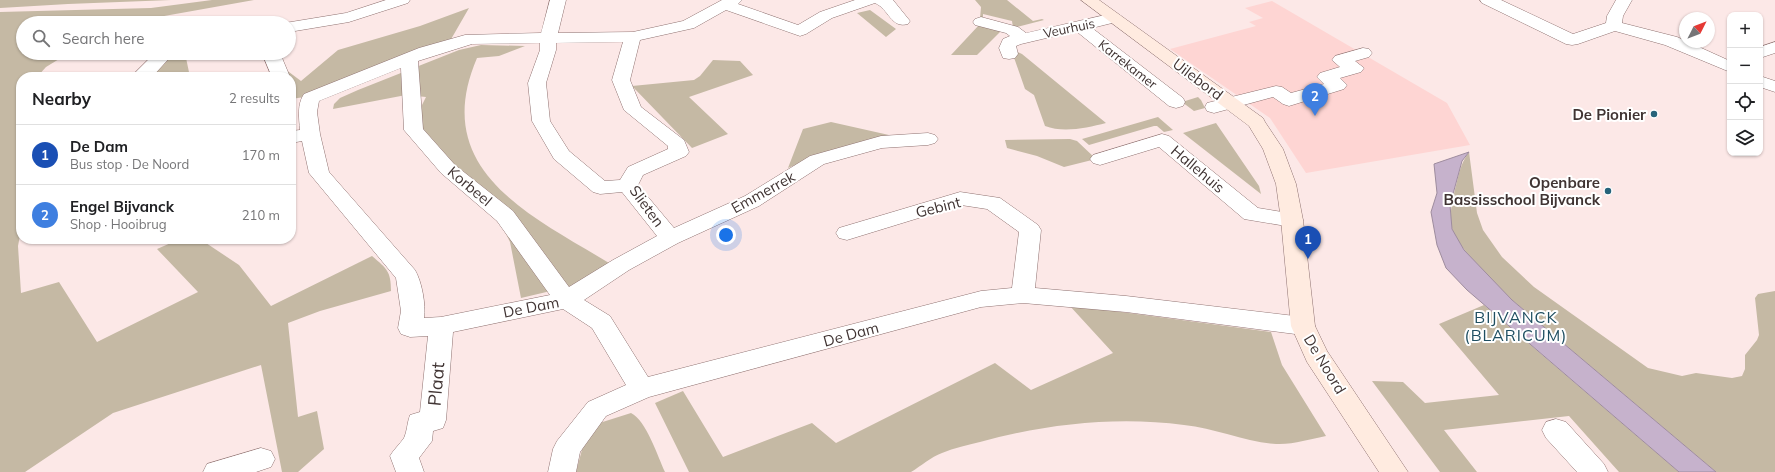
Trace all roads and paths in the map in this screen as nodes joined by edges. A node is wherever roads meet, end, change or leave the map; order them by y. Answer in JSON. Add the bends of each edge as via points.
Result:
{"nodes":[{"id":1,"x":402,"y":0,"type":"edge"},
{"id":2,"x":558,"y":0,"type":"edge"},
{"id":3,"x":870,"y":0,"type":"edge"},
{"id":4,"x":881,"y":0,"type":"edge"},
{"id":5,"x":1088,"y":0,"type":"edge"},
{"id":6,"x":1488,"y":0,"type":"edge"},
{"id":7,"x":1624,"y":0,"type":"edge"},
{"id":8,"x":730,"y":2,"type":"edge"},
{"id":9,"x":1114,"y":18,"type":"junction"},
{"id":10,"x":902,"y":20,"type":"dead end"},
{"id":11,"x":981,"y":22,"type":"dead end"},
{"id":12,"x":296,"y":26,"type":"edge"},
{"id":13,"x":1079,"y":26,"type":"junction"},
{"id":14,"x":1614,"y":26,"type":"junction"},
{"id":15,"x":633,"y":37,"type":"junction"},
{"id":16,"x":1023,"y":38,"type":"junction"},
{"id":17,"x":548,"y":39,"type":"junction"},
{"id":18,"x":1775,"y":48,"type":"edge"},
{"id":19,"x":1763,"y":52,"type":"edge"},
{"id":20,"x":1363,"y":53,"type":"dead end"},
{"id":21,"x":1009,"y":54,"type":"dead end"},
{"id":22,"x":409,"y":59,"type":"junction"},
{"id":23,"x":158,"y":60,"type":"edge"},
{"id":24,"x":274,"y":60,"type":"edge"},
{"id":25,"x":1727,"y":65,"type":"edge"},
{"id":26,"x":145,"y":72,"type":"edge"},
{"id":27,"x":279,"y":72,"type":"edge"},
{"id":28,"x":1763,"y":82,"type":"edge"},
{"id":29,"x":1775,"y":87,"type":"edge"},
{"id":30,"x":1176,"y":102,"type":"dead end"},
{"id":31,"x":1222,"y":105,"type":"junction"},
{"id":32,"x":301,"y":136,"type":"edge"},
{"id":33,"x":928,"y":138,"type":"dead end"},
{"id":34,"x":1273,"y":149,"type":"joint"},
{"id":35,"x":1100,"y":159,"type":"dead end"},
{"id":36,"x":627,"y":184,"type":"junction"},
{"id":37,"x":1292,"y":220,"type":"junction"},
{"id":38,"x":847,"y":233,"type":"dead end"},
{"id":39,"x":670,"y":238,"type":"junction"},
{"id":40,"x":1023,"y":295,"type":"junction"},
{"id":41,"x":566,"y":300,"type":"junction"},
{"id":42,"x":441,"y":326,"type":"junction"},
{"id":43,"x":1303,"y":326,"type":"junction"},
{"id":44,"x":642,"y":389,"type":"junction"},
{"id":45,"x":1556,"y":430,"type":"dead end"},
{"id":46,"x":262,"y":459,"type":"dead end"},
{"id":47,"x":217,"y":472,"type":"edge"},
{"id":48,"x":410,"y":472,"type":"edge"},
{"id":49,"x":562,"y":472,"type":"edge"},
{"id":50,"x":1394,"y":472,"type":"edge"},
{"id":51,"x":1594,"y":472,"type":"edge"}],
"edges":[{"from":1,"to":12,"type":"street","via":[[349,17]]},
{"from":2,"to":17,"type":"street"},
{"from":3,"to":8,"type":"street","via":[[826,15],[800,31]]},
{"from":4,"to":10,"type":"street"},
{"from":5,"to":9,"type":"street","name":"Uilebord"},
{"from":6,"to":14,"type":"street","via":[[1572,40]]},
{"from":7,"to":14,"type":"street","via":[[1615,16]]},
{"from":8,"to":15,"type":"street","name":"De Dam","via":[[688,25]]},
{"from":9,"to":13,"type":"street","name":"Veurhuis"},
{"from":9,"to":31,"type":"street","name":"Uilebord"},
{"from":11,"to":16,"type":"street","name":"Veurhuis","via":[[1012,30]]},
{"from":13,"to":16,"type":"street","name":"Veurhuis"},
{"from":13,"to":30,"type":"street","name":"Karrekamer"},
{"from":14,"to":25,"type":"street","via":[[1671,41]]},
{"from":15,"to":17,"type":"street","name":"De Dam"},
{"from":15,"to":36,"type":"street","name":"Slieten","via":[[621,80],[633,110],[676,144],[679,152],[635,171]]},
{"from":16,"to":21,"type":"street","name":"Veurhuis","via":[[1009,43]]},
{"from":17,"to":22,"type":"street","name":"De Dam","via":[[471,39]]},
{"from":17,"to":36,"type":"street","via":[[548,50],[537,83],[541,120],[561,155],[600,188]]},
{"from":18,"to":19,"type":"street"},
{"from":20,"to":31,"type":"street","via":[[1341,60],[1354,68],[1326,77],[1338,85],[1289,100],[1276,91]]},
{"from":22,"to":32,"type":"street","name":"De Dam","via":[[310,98]]},
{"from":22,"to":41,"type":"street","name":"Korbeel","via":[[414,130],[448,169],[505,216]]},
{"from":23,"to":26,"type":"street"},
{"from":24,"to":27,"type":"street"},
{"from":28,"to":29,"type":"street"},
{"from":31,"to":34,"type":"street","name":"Uilebord","via":[[1256,122]]},
{"from":32,"to":42,"type":"street","name":"De Dam","via":[[319,173],[408,276],[414,311],[410,328]]},
{"from":33,"to":39,"type":"street","name":"Emmerrek","via":[[881,142],[817,160],[752,201]]},
{"from":34,"to":37,"type":"street","name":"De Noord","via":[[1286,184]]},
{"from":35,"to":37,"type":"street","name":"Hallehuis","via":[[1162,140],[1252,214]]},
{"from":36,"to":39,"type":"street","name":"Slieten"},
{"from":37,"to":43,"type":"street","name":"De Noord"},
{"from":38,"to":40,"type":"street","name":"Gebint","via":[[960,198],[993,203],[1030,230]]},
{"from":39,"to":41,"type":"street","name":"Emmerrek"},
{"from":40,"to":43,"type":"street","name":"De Dam","via":[[1126,304]]},
{"from":40,"to":44,"type":"street","name":"De Dam","via":[[981,298]]},
{"from":41,"to":42,"type":"street","name":"De Dam"},
{"from":41,"to":44,"type":"street","name":"De Dam","via":[[601,322]]},
{"from":42,"to":48,"type":"street","name":"Plaat","via":[[433,420],[420,423],[418,441],[404,456]]},
{"from":43,"to":50,"type":"street","name":"De Noord","via":[[1316,355]]},
{"from":44,"to":49,"type":"street","via":[[596,409],[567,449]]},
{"from":45,"to":51,"type":"street"},
{"from":46,"to":47,"type":"street"}]}
